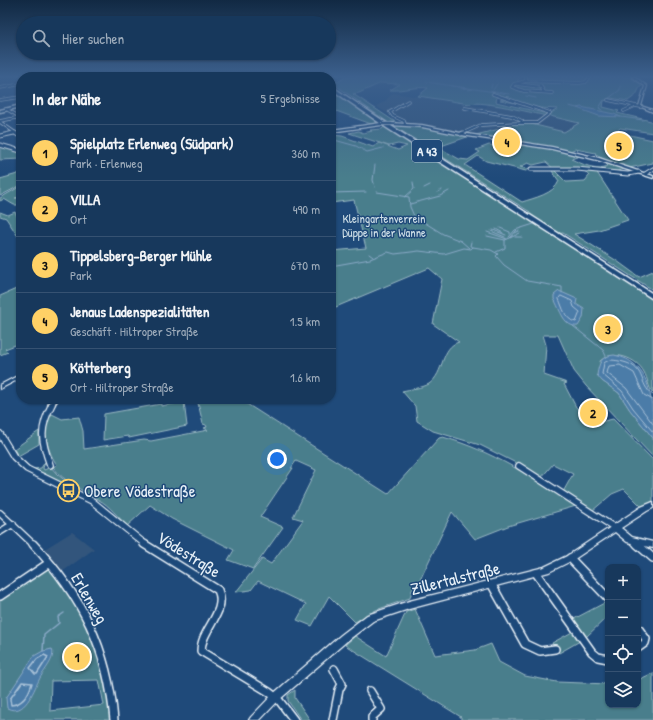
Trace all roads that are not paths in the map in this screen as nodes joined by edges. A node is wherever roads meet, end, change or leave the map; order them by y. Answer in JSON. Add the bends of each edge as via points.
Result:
{"nodes":[{"id":1,"x":368,"y":111,"type":"edge"},
{"id":2,"x":392,"y":111,"type":"edge"},
{"id":3,"x":486,"y":111,"type":"edge"},
{"id":4,"x":544,"y":111,"type":"edge"},
{"id":5,"x":16,"y":118,"type":"edge"},
{"id":6,"x":0,"y":122,"type":"edge"},
{"id":7,"x":520,"y":123,"type":"junction"},
{"id":8,"x":404,"y":124,"type":"junction"},
{"id":9,"x":336,"y":130,"type":"edge"},
{"id":10,"x":14,"y":133,"type":"joint"},
{"id":11,"x":461,"y":134,"type":"junction"},
{"id":12,"x":0,"y":136,"type":"edge"},
{"id":13,"x":0,"y":145,"type":"edge"},
{"id":14,"x":16,"y":150,"type":"edge"},
{"id":15,"x":653,"y":168,"type":"edge"},
{"id":16,"x":531,"y":169,"type":"dead end"},
{"id":17,"x":639,"y":172,"type":"junction"},
{"id":18,"x":645,"y":174,"type":"junction"},
{"id":19,"x":653,"y":177,"type":"edge"},
{"id":20,"x":558,"y":234,"type":"junction"},
{"id":21,"x":653,"y":293,"type":"edge"},
{"id":22,"x":653,"y":297,"type":"edge"},
{"id":23,"x":16,"y":379,"type":"edge"},
{"id":24,"x":0,"y":387,"type":"edge"},
{"id":25,"x":52,"y":404,"type":"edge"},
{"id":26,"x":0,"y":434,"type":"edge"},
{"id":27,"x":50,"y":465,"type":"dead end"},
{"id":28,"x":519,"y":466,"type":"dead end"},
{"id":29,"x":653,"y":506,"type":"edge"},
{"id":30,"x":0,"y":513,"type":"edge"},
{"id":31,"x":13,"y":524,"type":"junction"},
{"id":32,"x":615,"y":528,"type":"junction"},
{"id":33,"x":0,"y":532,"type":"edge"},
{"id":34,"x":634,"y":542,"type":"junction"},
{"id":35,"x":653,"y":545,"type":"edge"},
{"id":36,"x":570,"y":558,"type":"junction"},
{"id":37,"x":653,"y":558,"type":"edge"},
{"id":38,"x":49,"y":563,"type":"junction"},
{"id":39,"x":536,"y":573,"type":"junction"},
{"id":40,"x":492,"y":585,"type":"junction"},
{"id":41,"x":605,"y":595,"type":"edge"},
{"id":42,"x":0,"y":596,"type":"edge"},
{"id":43,"x":641,"y":632,"type":"edge"},
{"id":44,"x":641,"y":646,"type":"edge"},
{"id":45,"x":556,"y":649,"type":"dead end"},
{"id":46,"x":605,"y":658,"type":"edge"},
{"id":47,"x":334,"y":669,"type":"dead end"},
{"id":48,"x":370,"y":691,"type":"dead end"},
{"id":49,"x":276,"y":697,"type":"junction"},
{"id":50,"x":114,"y":720,"type":"edge"},
{"id":51,"x":254,"y":720,"type":"edge"},
{"id":52,"x":294,"y":720,"type":"edge"},
{"id":53,"x":333,"y":720,"type":"edge"},
{"id":54,"x":372,"y":720,"type":"edge"}],
"edges":[{"from":1,"to":20,"type":"highway","number":"A 43"},
{"from":2,"to":8,"type":"street","via":[[390,112],[393,116],[404,121]]},
{"from":3,"to":7,"type":"street","via":[[522,119]]},
{"from":4,"to":7,"type":"street","via":[[550,113],[537,122]]},
{"from":5,"to":6,"type":"street"},
{"from":6,"to":10,"type":"street"},
{"from":7,"to":11,"type":"street","via":[[481,125]]},
{"from":8,"to":9,"type":"street","bridge":true,"via":[[381,124]]},
{"from":8,"to":11,"type":"street"},
{"from":10,"to":12,"type":"street"},
{"from":11,"to":17,"type":"street","via":[[552,148],[598,158]]},
{"from":13,"to":14,"type":"street"},
{"from":15,"to":18,"type":"street"},
{"from":16,"to":17,"type":"street","via":[[577,169],[628,174]]},
{"from":17,"to":18,"type":"street"},
{"from":18,"to":19,"type":"street"},
{"from":20,"to":21,"type":"highway","number":"A 43"},
{"from":20,"to":22,"type":"highway","number":"A 43"},
{"from":23,"to":24,"type":"street"},
{"from":25,"to":27,"type":"street","via":[[44,420],[42,435],[43,447]]},
{"from":26,"to":49,"type":"street","name":"Vödestraße","via":[[14,458],[27,469],[92,501],[139,541],[218,590],[222,596],[221,604],[202,641],[201,651]]},
{"from":28,"to":32,"type":"street"},
{"from":29,"to":32,"type":"street","name":"Zillertalstraße"},
{"from":30,"to":31,"type":"street","name":"Erlenweg"},
{"from":31,"to":33,"type":"street"},
{"from":31,"to":38,"type":"street","name":"Erlenweg"},
{"from":32,"to":34,"type":"street"},
{"from":32,"to":36,"type":"street","name":"Zillertalstraße"},
{"from":34,"to":35,"type":"street"},
{"from":34,"to":37,"type":"street"},
{"from":36,"to":39,"type":"street","name":"Zillertalstraße"},
{"from":36,"to":41,"type":"street"},
{"from":38,"to":42,"type":"street"},
{"from":38,"to":50,"type":"street","name":"Erlenweg","via":[[76,600],[95,637],[112,694]]},
{"from":39,"to":40,"type":"street","name":"Zillertalstraße"},
{"from":39,"to":46,"type":"street","via":[[592,652]]},
{"from":40,"to":45,"type":"street","via":[[525,644],[540,651]]},
{"from":40,"to":49,"type":"street","name":"Zillertalstraße","via":[[409,605],[370,618]]},
{"from":43,"to":44,"type":"street","via":[[646,639]]},
{"from":47,"to":53,"type":"street","via":[[342,684]]},
{"from":48,"to":54,"type":"street","via":[[381,710],[372,717]]},
{"from":49,"to":51,"type":"street","name":"Zillertalstraße"},
{"from":49,"to":52,"type":"street","name":"Vödestraße"}]}
